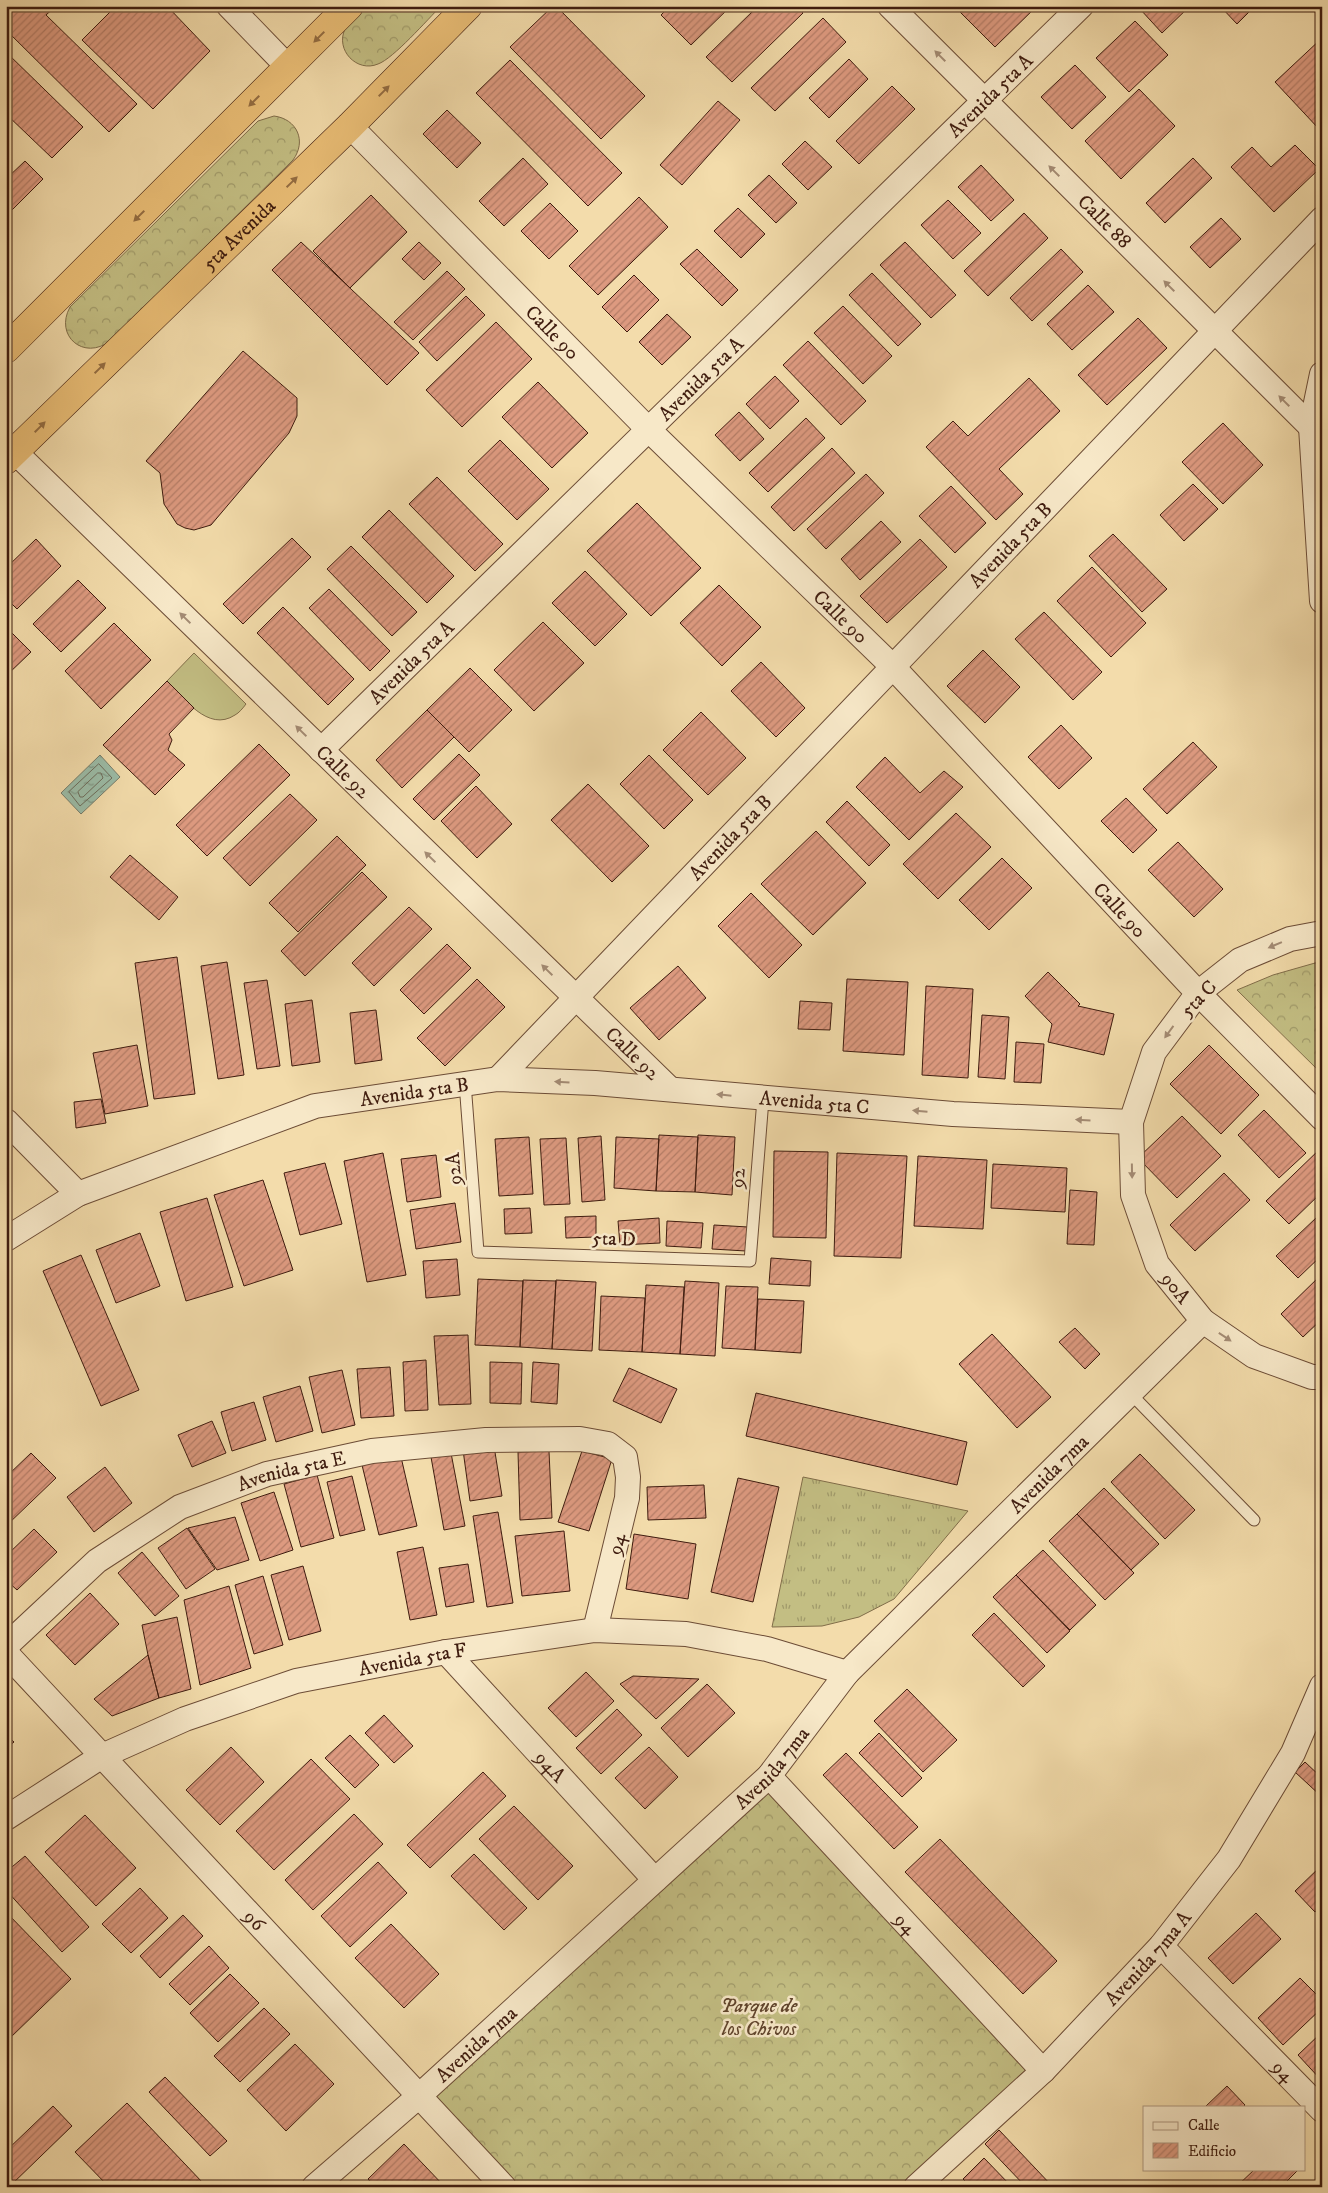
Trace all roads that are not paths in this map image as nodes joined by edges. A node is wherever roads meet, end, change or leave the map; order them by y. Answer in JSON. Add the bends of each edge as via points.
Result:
{"nodes":[{"id":1,"x":229,"y":6,"type":"edge"},
{"id":2,"x":349,"y":6,"type":"edge"},
{"id":3,"x":468,"y":6,"type":"edge"},
{"id":4,"x":890,"y":6,"type":"edge"},
{"id":5,"x":1081,"y":6,"type":"edge"},
{"id":6,"x":288,"y":67,"type":"junction"},
{"id":7,"x":984,"y":100,"type":"junction"},
{"id":8,"x":350,"y":126,"type":"junction"},
{"id":9,"x":1322,"y":218,"type":"edge"},
{"id":10,"x":1213,"y":330,"type":"junction"},
{"id":11,"x":6,"y":349,"type":"edge"},
{"id":12,"x":1322,"y":374,"type":"edge"},
{"id":13,"x":1316,"y":428,"type":"edge"},
{"id":14,"x":648,"y":429,"type":"junction"},
{"id":15,"x":10,"y":456,"type":"edge"},
{"id":16,"x":1322,"y":601,"type":"edge"},
{"id":17,"x":892,"y":666,"type":"junction"},
{"id":18,"x":321,"y":750,"type":"junction"},
{"id":19,"x":1322,"y":933,"type":"edge"},
{"id":20,"x":1198,"y":993,"type":"junction"},
{"id":21,"x":575,"y":998,"type":"junction"},
{"id":22,"x":498,"y":1079,"type":"junction"},
{"id":23,"x":465,"y":1083,"type":"junction"},
{"id":24,"x":670,"y":1090,"type":"junction"},
{"id":25,"x":763,"y":1098,"type":"junction"},
{"id":26,"x":1322,"y":1118,"type":"edge"},
{"id":27,"x":6,"y":1121,"type":"edge"},
{"id":28,"x":1131,"y":1122,"type":"junction"},
{"id":29,"x":78,"y":1194,"type":"junction"},
{"id":30,"x":6,"y":1239,"type":"edge"},
{"id":31,"x":478,"y":1252,"type":"joint"},
{"id":32,"x":750,"y":1261,"type":"joint"},
{"id":33,"x":1203,"y":1321,"type":"junction"},
{"id":34,"x":1322,"y":1377,"type":"edge"},
{"id":35,"x":1130,"y":1393,"type":"junction"},
{"id":36,"x":624,"y":1457,"type":"joint"},
{"id":37,"x":1254,"y":1520,"type":"dead end"},
{"id":38,"x":595,"y":1630,"type":"junction"},
{"id":39,"x":6,"y":1646,"type":"edge"},
{"id":40,"x":446,"y":1652,"type":"junction"},
{"id":41,"x":6,"y":1653,"type":"edge"},
{"id":42,"x":848,"y":1673,"type":"junction"},
{"id":43,"x":1322,"y":1686,"type":"edge"},
{"id":44,"x":102,"y":1756,"type":"junction"},
{"id":45,"x":769,"y":1776,"type":"junction"},
{"id":46,"x":6,"y":1818,"type":"edge"},
{"id":47,"x":655,"y":1880,"type":"junction"},
{"id":48,"x":1162,"y":1946,"type":"junction"},
{"id":49,"x":1043,"y":2071,"type":"junction"},
{"id":50,"x":419,"y":2096,"type":"junction"},
{"id":51,"x":1322,"y":2110,"type":"edge"},
{"id":52,"x":314,"y":2187,"type":"edge"},
{"id":53,"x":504,"y":2187,"type":"edge"},
{"id":54,"x":916,"y":2187,"type":"edge"}],
"edges":[{"from":1,"to":6,"type":"street"},
{"from":2,"to":6,"type":"highway","one_way":true},
{"from":8,"to":3,"type":"highway","name":"5ta Avenida","one_way":true},
{"from":7,"to":4,"type":"street","name":"Calle 88","one_way":true},
{"from":5,"to":7,"type":"street","name":"Avenida 5ta A"},
{"from":6,"to":11,"type":"highway","one_way":true},
{"from":10,"to":7,"type":"street","name":"Calle 88","one_way":true},
{"from":7,"to":14,"type":"street","name":"Avenida 5ta A"},
{"from":8,"to":14,"type":"street","name":"Calle 90"},
{"from":15,"to":8,"type":"highway","name":"5ta Avenida","one_way":true},
{"from":9,"to":10,"type":"street","name":"Avenida 5ta B"},
{"from":13,"to":10,"type":"street","name":"Calle 88","one_way":true},
{"from":10,"to":17,"type":"street","name":"Avenida 5ta B"},
{"from":12,"to":13,"type":"street"},
{"from":13,"to":16,"type":"street"},
{"from":14,"to":17,"type":"street","name":"Calle 90"},
{"from":14,"to":18,"type":"street","name":"Avenida 5ta A"},
{"from":18,"to":15,"type":"street","name":"Calle 92","one_way":true},
{"from":17,"to":20,"type":"street","name":"Calle 90"},
{"from":17,"to":21,"type":"street","name":"Avenida 5ta B"},
{"from":21,"to":18,"type":"street","name":"Calle 92","one_way":true},
{"from":19,"to":20,"type":"street","name":"5ta C","one_way":true,"via":[[1290,939],[1240,960]]},
{"from":20,"to":26,"type":"street","name":"Calle 90"},
{"from":20,"to":28,"type":"street","name":"5ta C","one_way":true,"via":[[1154,1052]]},
{"from":21,"to":22,"type":"street","name":"Avenida 5ta B"},
{"from":21,"to":24,"type":"street","name":"Calle 92"},
{"from":22,"to":23,"type":"street","name":"Avenida 5ta B"},
{"from":24,"to":22,"type":"street","name":"Avenida 5ta C","one_way":true},
{"from":23,"to":29,"type":"street","name":"Avenida 5ta B","via":[[315,1106]]},
{"from":23,"to":31,"type":"lane","name":"92A"},
{"from":25,"to":24,"type":"street","name":"Avenida 5ta C","one_way":true},
{"from":28,"to":25,"type":"street","name":"Avenida 5ta C","one_way":true,"via":[[953,1114]]},
{"from":25,"to":32,"type":"lane","name":"92"},
{"from":27,"to":29,"type":"street"},
{"from":28,"to":33,"type":"street","name":"90A","one_way":true,"via":[[1133,1195],[1157,1264]]},
{"from":29,"to":30,"type":"street","name":"Avenida 5ta B"},
{"from":31,"to":32,"type":"lane","name":"5ta D"},
{"from":33,"to":34,"type":"street","name":"90A","one_way":true,"via":[[1254,1356],[1312,1377]]},
{"from":33,"to":35,"type":"street","name":"Avenida 7ma"},
{"from":35,"to":37,"type":"lane"},
{"from":35,"to":42,"type":"street","name":"Avenida 7ma"},
{"from":36,"to":38,"type":"street","name":"94","via":[[628,1498]]},
{"from":36,"to":39,"type":"street","name":"Avenida 5ta E","via":[[608,1444],[580,1439],[486,1440],[372,1451],[267,1474],[180,1507],[105,1556]]},
{"from":38,"to":40,"type":"street","name":"Avenida 5ta F"},
{"from":38,"to":42,"type":"street","name":"Avenida 5ta F","via":[[686,1634],[767,1649]]},
{"from":40,"to":44,"type":"street","name":"Avenida 5ta F","via":[[296,1681],[185,1719]]},
{"from":40,"to":47,"type":"street","name":"94A"},
{"from":41,"to":44,"type":"street","name":"96"},
{"from":42,"to":45,"type":"street","name":"Avenida 7ma"},
{"from":43,"to":48,"type":"street","name":"Avenida 7ma A","via":[[1293,1752],[1229,1859]]},
{"from":44,"to":46,"type":"street","name":"Avenida 5ta F"},
{"from":44,"to":50,"type":"street","name":"96"},
{"from":45,"to":47,"type":"street","name":"Avenida 7ma"},
{"from":45,"to":49,"type":"street","name":"94"},
{"from":47,"to":50,"type":"street","name":"Avenida 7ma"},
{"from":48,"to":49,"type":"street","name":"Avenida 7ma A"},
{"from":48,"to":51,"type":"street","name":"94"},
{"from":49,"to":54,"type":"street","name":"Avenida 7ma A"},
{"from":50,"to":52,"type":"street","name":"Avenida 7ma"},
{"from":50,"to":53,"type":"street","name":"96"}]}
